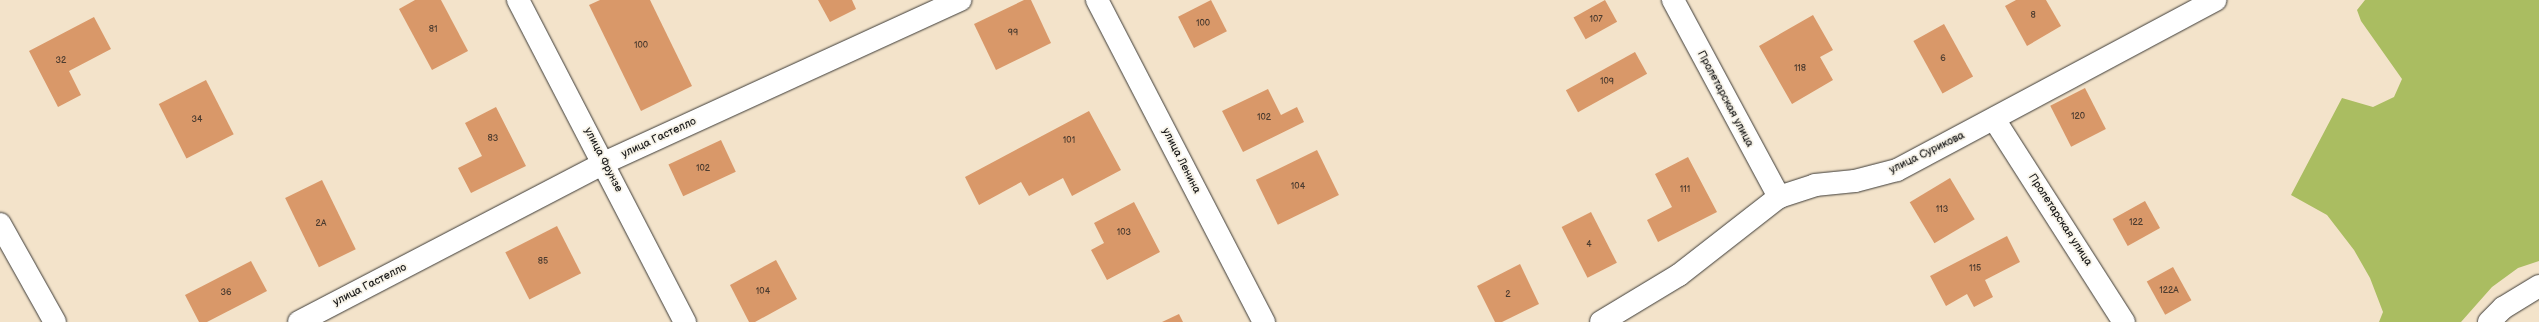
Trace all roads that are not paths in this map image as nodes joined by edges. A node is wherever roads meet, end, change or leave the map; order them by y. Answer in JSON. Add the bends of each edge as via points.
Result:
{"nodes":[{"id":1,"x":518,"y":0,"type":"edge"},
{"id":2,"x":960,"y":0,"type":"edge"},
{"id":3,"x":1097,"y":0,"type":"edge"},
{"id":4,"x":1672,"y":0,"type":"edge"},
{"id":5,"x":2215,"y":0,"type":"edge"},
{"id":6,"x":1994,"y":119,"type":"junction"},
{"id":7,"x":604,"y":163,"type":"junction"},
{"id":8,"x":1779,"y":197,"type":"junction"},
{"id":9,"x":0,"y":224,"type":"edge"},
{"id":10,"x":2539,"y":286,"type":"edge"},
{"id":11,"x":55,"y":322,"type":"edge"},
{"id":12,"x":299,"y":322,"type":"edge"},
{"id":13,"x":685,"y":322,"type":"edge"},
{"id":14,"x":1264,"y":322,"type":"edge"},
{"id":15,"x":1601,"y":322,"type":"edge"},
{"id":16,"x":2124,"y":322,"type":"edge"},
{"id":17,"x":2489,"y":322,"type":"edge"}],
"edges":[{"from":1,"to":7,"type":"street","name":"улица Фрунзе"},
{"from":2,"to":7,"type":"street","name":"улица Гастелло"},
{"from":3,"to":14,"type":"street","name":"улица Ленина"},
{"from":4,"to":8,"type":"street","name":"Пролетарская улица"},
{"from":5,"to":6,"type":"street","name":"улица Сурикова"},
{"from":6,"to":8,"type":"street","name":"улица Сурикова","via":[[1897,170],[1855,181],[1815,185]]},
{"from":6,"to":16,"type":"street","name":"Пролетарская улица"},
{"from":7,"to":12,"type":"street","name":"улица Гастелло"},
{"from":7,"to":13,"type":"street","name":"улица Фрунзе"},
{"from":8,"to":15,"type":"street","name":"улица Сурикова","via":[[1679,275]]},
{"from":9,"to":11,"type":"street"},
{"from":10,"to":17,"type":"street","via":[[2503,308]]}]}
